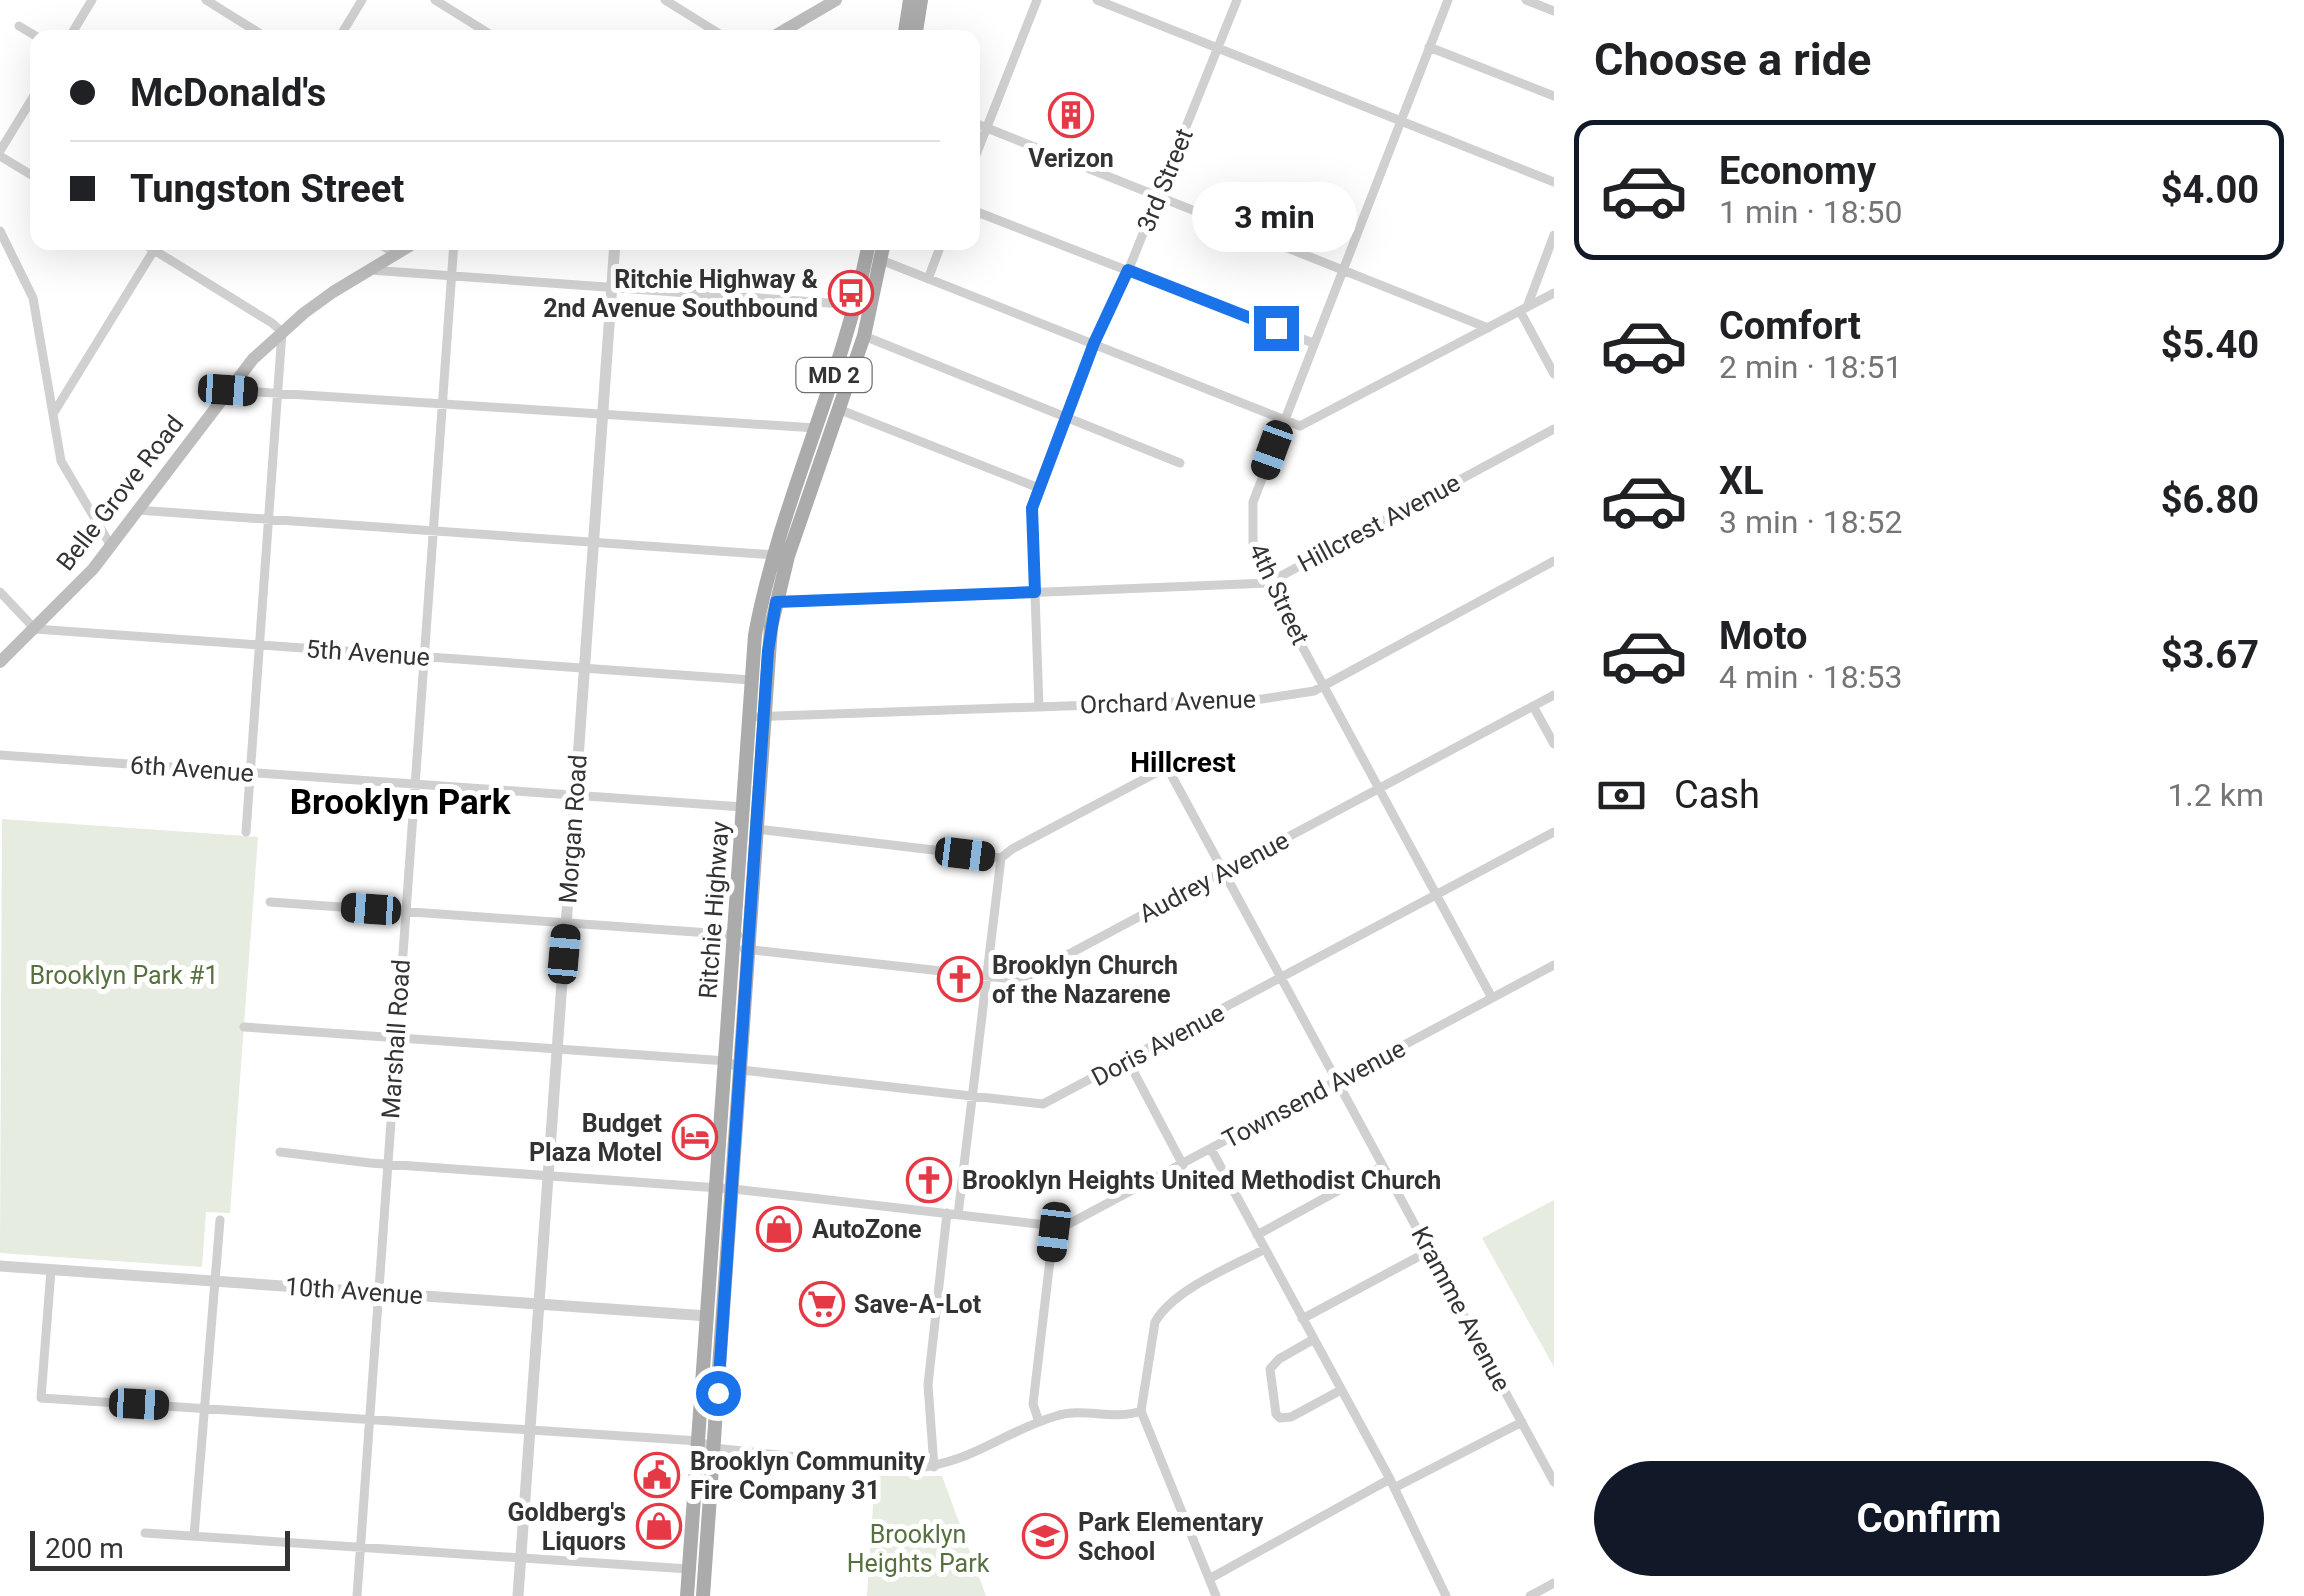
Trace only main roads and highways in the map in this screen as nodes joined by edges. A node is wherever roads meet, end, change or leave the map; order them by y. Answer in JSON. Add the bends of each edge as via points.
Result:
{"nodes":[{"id":1,"x":836,"y":0,"type":"edge"},
{"id":2,"x":910,"y":0,"type":"edge"},
{"id":3,"x":920,"y":0,"type":"edge"},
{"id":4,"x":785,"y":30,"type":"edge"},
{"id":5,"x":905,"y":30,"type":"edge"},
{"id":6,"x":916,"y":30,"type":"edge"},
{"id":7,"x":403,"y":250,"type":"edge"},
{"id":8,"x":867,"y":250,"type":"edge"},
{"id":9,"x":883,"y":250,"type":"edge"},
{"id":10,"x":780,"y":555,"type":"junction"},
{"id":11,"x":0,"y":662,"type":"edge"},
{"id":12,"x":756,"y":717,"type":"junction"},
{"id":13,"x":742,"y":942,"type":"junction"},
{"id":14,"x":725,"y":1188,"type":"junction"},
{"id":15,"x":706,"y":1445,"type":"junction"},
{"id":16,"x":687,"y":1596,"type":"edge"},
{"id":17,"x":703,"y":1596,"type":"edge"}],
"edges":[{"from":1,"to":4,"type":"main road"},
{"from":2,"to":5,"type":"main road"},
{"from":3,"to":6,"type":"main road"},
{"from":7,"to":11,"type":"main road","name":"Belle Grove Road","via":[[282,332],[228,390],[111,546]]},
{"from":8,"to":10,"type":"main road","name":"Ritchie Highway","number":"MD 2"},
{"from":9,"to":10,"type":"main road","name":"Ritchie Highway","number":"MD 2","via":[[864,336]]},
{"from":10,"to":12,"type":"main road","name":"Ritchie Highway","number":"MD 2"},
{"from":10,"to":12,"type":"main road","name":"Ritchie Highway","number":"MD 2","via":[[755,635]]},
{"from":12,"to":13,"type":"main road","name":"Ritchie Highway","number":"MD 2","via":[[743,807]]},
{"from":12,"to":13,"type":"main road","name":"Ritchie Highway","number":"MD 2","via":[[757,829]]},
{"from":13,"to":14,"type":"main road","name":"Ritchie Highway","number":"MD 2","via":[[727,1062]]},
{"from":13,"to":14,"type":"main road","name":"Ritchie Highway","number":"MD 2","via":[[741,1070]]},
{"from":14,"to":15,"type":"main road","name":"Ritchie Highway","number":"MD 2"},
{"from":14,"to":15,"type":"main road","name":"Ritchie Highway","number":"MD 2","via":[[708,1316]]},
{"from":15,"to":16,"type":"main road","name":"Ritchie Highway","number":"MD 2"},
{"from":15,"to":17,"type":"main road","name":"Ritchie Highway","number":"MD 2"}]}
